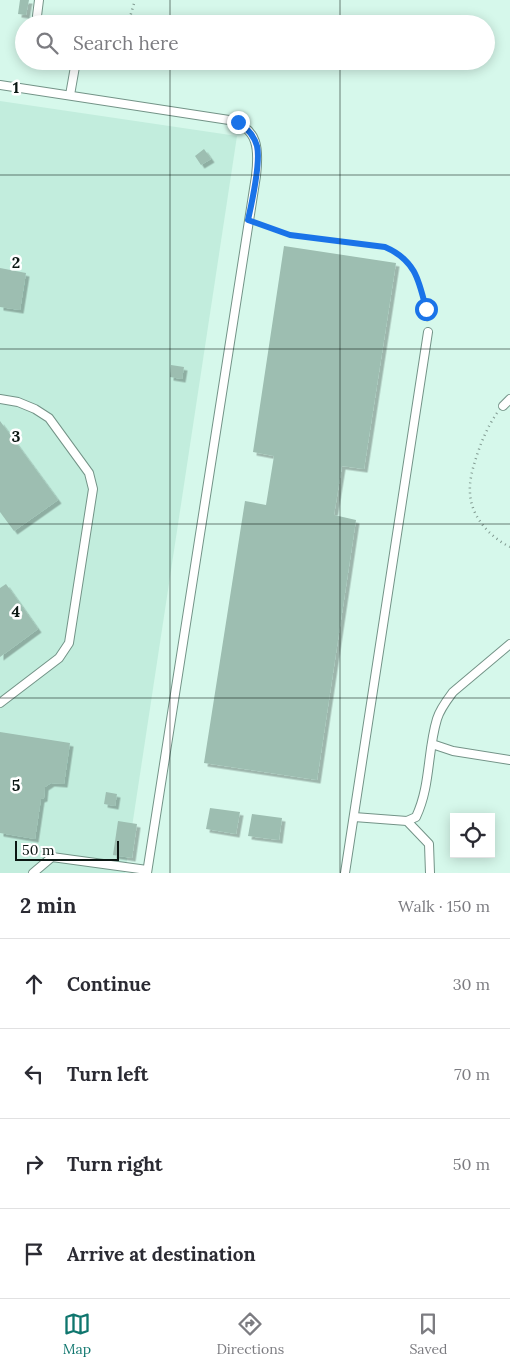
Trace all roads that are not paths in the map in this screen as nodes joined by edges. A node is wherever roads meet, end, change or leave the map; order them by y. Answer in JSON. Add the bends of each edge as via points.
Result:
{"nodes":[{"id":1,"x":39,"y":0,"type":"edge"},
{"id":2,"x":37,"y":15,"type":"edge"},
{"id":3,"x":74,"y":70,"type":"edge"},
{"id":4,"x":0,"y":85,"type":"edge"},
{"id":5,"x":70,"y":95,"type":"junction"},
{"id":6,"x":428,"y":332,"type":"road end"},
{"id":7,"x":0,"y":399,"type":"edge"},
{"id":8,"x":510,"y":399,"type":"edge"},
{"id":9,"x":503,"y":406,"type":"road end"},
{"id":10,"x":510,"y":644,"type":"edge"},
{"id":11,"x":0,"y":703,"type":"edge"},
{"id":12,"x":432,"y":744,"type":"junction"},
{"id":13,"x":510,"y":760,"type":"edge"},
{"id":14,"x":354,"y":817,"type":"junction"},
{"id":15,"x":407,"y":821,"type":"junction"},
{"id":16,"x":147,"y":871,"type":"edge"},
{"id":17,"x":33,"y":873,"type":"edge"},
{"id":18,"x":345,"y":873,"type":"edge"},
{"id":19,"x":430,"y":873,"type":"edge"}],
"edges":[{"from":1,"to":2,"type":"lane"},
{"from":3,"to":5,"type":"lane"},
{"from":4,"to":5,"type":"lane"},
{"from":5,"to":16,"type":"lane","via":[[238,122],[250,133],[258,148]]},
{"from":6,"to":14,"type":"lane"},
{"from":7,"to":11,"type":"lane","via":[[18,402],[49,418],[89,472],[93,489],[69,643],[59,658]]},
{"from":8,"to":9,"type":"lane"},
{"from":10,"to":12,"type":"lane","via":[[449,697],[437,718]]},
{"from":12,"to":13,"type":"lane","via":[[453,751]]},
{"from":12,"to":15,"type":"lane","via":[[421,806],[416,817]]},
{"from":14,"to":15,"type":"lane"},
{"from":14,"to":18,"type":"lane"},
{"from":15,"to":19,"type":"lane","via":[[429,844]]},
{"from":16,"to":17,"type":"lane","via":[[52,857]]}]}
